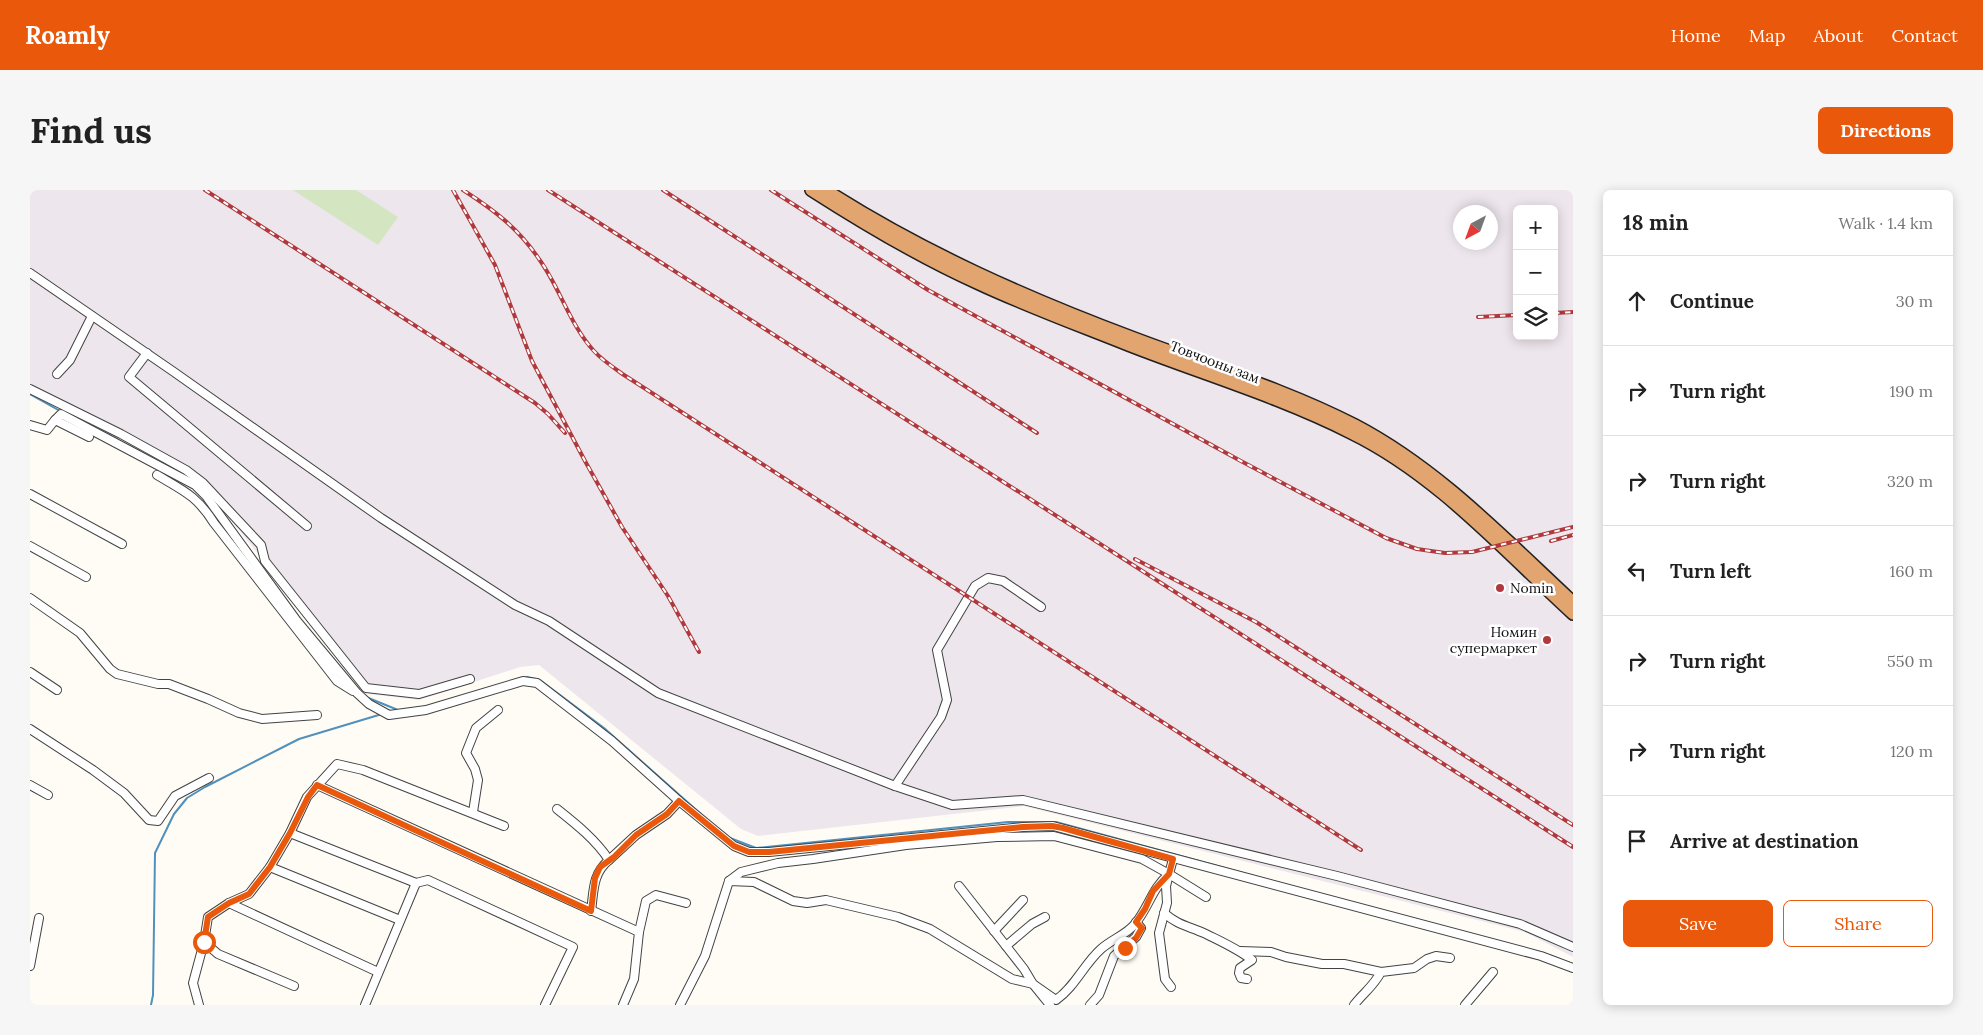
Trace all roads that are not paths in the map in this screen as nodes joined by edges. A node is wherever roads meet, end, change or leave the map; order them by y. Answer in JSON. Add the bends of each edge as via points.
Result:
{"nodes":[{"id":1,"x":811,"y":190,"type":"edge"},
{"id":2,"x":826,"y":190,"type":"edge"},
{"id":3,"x":30,"y":273,"type":"edge"},
{"id":4,"x":92,"y":316,"type":"junction"},
{"id":5,"x":147,"y":353,"type":"junction"},
{"id":6,"x":57,"y":374,"type":"dead end"},
{"id":7,"x":30,"y":389,"type":"edge"},
{"id":8,"x":55,"y":420,"type":"junction"},
{"id":9,"x":30,"y":425,"type":"edge"},
{"id":10,"x":89,"y":437,"type":"dead end"},
{"id":11,"x":157,"y":475,"type":"dead end"},
{"id":12,"x":30,"y":494,"type":"edge"},
{"id":13,"x":307,"y":526,"type":"dead end"},
{"id":14,"x":122,"y":544,"type":"dead end"},
{"id":15,"x":30,"y":546,"type":"edge"},
{"id":16,"x":86,"y":577,"type":"dead end"},
{"id":17,"x":30,"y":598,"type":"edge"},
{"id":18,"x":1573,"y":602,"type":"edge"},
{"id":19,"x":1040,"y":607,"type":"dead end"},
{"id":20,"x":1573,"y":614,"type":"edge"},
{"id":21,"x":30,"y":672,"type":"edge"},
{"id":22,"x":470,"y":679,"type":"dead end"},
{"id":23,"x":57,"y":690,"type":"dead end"},
{"id":24,"x":357,"y":693,"type":"junction"},
{"id":25,"x":498,"y":710,"type":"dead end"},
{"id":26,"x":316,"y":715,"type":"dead end"},
{"id":27,"x":30,"y":728,"type":"edge"},
{"id":28,"x":209,"y":778,"type":"dead end"},
{"id":29,"x":30,"y":785,"type":"edge"},
{"id":30,"x":317,"y":785,"type":"junction"},
{"id":31,"x":895,"y":786,"type":"junction"},
{"id":32,"x":48,"y":795,"type":"dead end"},
{"id":33,"x":679,"y":801,"type":"junction"},
{"id":34,"x":556,"y":809,"type":"dead end"},
{"id":35,"x":473,"y":812,"type":"junction"},
{"id":36,"x":504,"y":826,"type":"dead end"},
{"id":37,"x":290,"y":833,"type":"junction"},
{"id":38,"x":1173,"y":859,"type":"junction"},
{"id":39,"x":609,"y":860,"type":"junction"},
{"id":40,"x":270,"y":867,"type":"junction"},
{"id":41,"x":1169,"y":874,"type":"junction"},
{"id":42,"x":729,"y":881,"type":"junction"},
{"id":43,"x":416,"y":883,"type":"junction"},
{"id":44,"x":959,"y":886,"type":"dead end"},
{"id":45,"x":1206,"y":897,"type":"dead end"},
{"id":46,"x":1023,"y":900,"type":"dead end"},
{"id":47,"x":229,"y":903,"type":"junction"},
{"id":48,"x":686,"y":903,"type":"dead end"},
{"id":49,"x":591,"y":911,"type":"junction"},
{"id":50,"x":1164,"y":912,"type":"junction"},
{"id":51,"x":1045,"y":917,"type":"dead end"},
{"id":52,"x":39,"y":918,"type":"dead end"},
{"id":53,"x":400,"y":920,"type":"junction"},
{"id":54,"x":1136,"y":922,"type":"junction"},
{"id":55,"x":994,"y":931,"type":"junction"},
{"id":56,"x":639,"y":932,"type":"junction"},
{"id":57,"x":204,"y":942,"type":"junction"},
{"id":58,"x":1006,"y":946,"type":"junction"},
{"id":59,"x":1573,"y":946,"type":"edge"},
{"id":60,"x":1240,"y":951,"type":"junction"},
{"id":61,"x":1450,"y":958,"type":"dead end"},
{"id":62,"x":30,"y":966,"type":"edge"},
{"id":63,"x":1573,"y":968,"type":"edge"},
{"id":64,"x":378,"y":972,"type":"junction"},
{"id":65,"x":1381,"y":972,"type":"junction"},
{"id":66,"x":1492,"y":972,"type":"dead end"},
{"id":67,"x":1248,"y":979,"type":"dead end"},
{"id":68,"x":1033,"y":984,"type":"junction"},
{"id":69,"x":294,"y":986,"type":"dead end"},
{"id":70,"x":1171,"y":987,"type":"dead end"},
{"id":71,"x":199,"y":1005,"type":"edge"},
{"id":72,"x":365,"y":1005,"type":"edge"},
{"id":73,"x":545,"y":1005,"type":"edge"},
{"id":74,"x":623,"y":1005,"type":"edge"},
{"id":75,"x":680,"y":1005,"type":"edge"},
{"id":76,"x":1050,"y":1005,"type":"edge"},
{"id":77,"x":1090,"y":1005,"type":"edge"},
{"id":78,"x":1354,"y":1005,"type":"edge"},
{"id":79,"x":1465,"y":1005,"type":"edge"}],
"edges":[{"from":1,"to":20,"type":"highway","name":"Товчооны зам","via":[[877,232],[977,283],[1351,433],[1392,456],[1433,485]]},
{"from":2,"to":18,"type":"highway","name":"Товчооны зам","via":[[881,224],[980,276],[1283,393],[1355,425],[1397,449],[1438,479]]},
{"from":3,"to":4,"type":"street"},
{"from":4,"to":5,"type":"street"},
{"from":4,"to":6,"type":"street","via":[[70,360]]},
{"from":5,"to":13,"type":"street","via":[[129,377]]},
{"from":5,"to":31,"type":"street","via":[[381,518],[515,605],[549,621],[658,693]]},
{"from":7,"to":22,"type":"street","via":[[121,434],[204,482],[261,545],[265,561],[366,688],[418,694]]},
{"from":8,"to":9,"type":"street","via":[[48,430]]},
{"from":8,"to":10,"type":"street"},
{"from":8,"to":24,"type":"street","via":[[61,414],[195,485],[297,621]]},
{"from":11,"to":24,"type":"street","via":[[177,485],[202,505],[337,682]]},
{"from":12,"to":14,"type":"street"},
{"from":15,"to":16,"type":"street"},
{"from":17,"to":26,"type":"street","via":[[80,633],[117,674],[169,684],[262,719]]},
{"from":19,"to":31,"type":"street","via":[[1003,581],[988,578],[975,586],[937,650],[948,700],[941,717]]},
{"from":21,"to":23,"type":"street"},
{"from":24,"to":33,"type":"street","via":[[389,715],[426,710],[523,681],[537,683],[612,740]]},
{"from":25,"to":35,"type":"street","via":[[476,728],[466,753],[476,769],[478,780]]},
{"from":27,"to":28,"type":"street","via":[[124,793],[149,820],[158,820],[175,796]]},
{"from":29,"to":32,"type":"street"},
{"from":30,"to":35,"type":"street","via":[[337,764],[363,770]]},
{"from":30,"to":37,"type":"street"},
{"from":30,"to":49,"type":"street"},
{"from":31,"to":59,"type":"street","via":[[952,805],[1023,800],[1520,924]]},
{"from":33,"to":38,"type":"street","via":[[734,846],[749,852],[1052,826]]},
{"from":33,"to":39,"type":"street"},
{"from":34,"to":39,"type":"street","via":[[575,823]]},
{"from":35,"to":36,"type":"street"},
{"from":37,"to":40,"type":"street"},
{"from":37,"to":43,"type":"street"},
{"from":38,"to":41,"type":"street"},
{"from":38,"to":63,"type":"street","via":[[1541,956]]},
{"from":39,"to":49,"type":"street","via":[[600,867],[595,878]]},
{"from":40,"to":47,"type":"street","via":[[249,894]]},
{"from":40,"to":53,"type":"street"},
{"from":41,"to":42,"type":"street","via":[[1142,859],[1054,836],[906,845],[778,863],[741,872]]},
{"from":41,"to":45,"type":"street"},
{"from":41,"to":50,"type":"street"},
{"from":41,"to":54,"type":"street","via":[[1153,891]]},
{"from":42,"to":68,"type":"street","via":[[754,882],[793,901],[826,900],[898,917],[954,942],[1012,979]]},
{"from":42,"to":75,"type":"street","via":[[705,956]]},
{"from":43,"to":53,"type":"street"},
{"from":43,"to":73,"type":"street","via":[[428,880],[573,947]]},
{"from":44,"to":55,"type":"street"},
{"from":46,"to":55,"type":"street"},
{"from":47,"to":57,"type":"street","via":[[208,917]]},
{"from":47,"to":64,"type":"street"},
{"from":48,"to":56,"type":"street","via":[[656,895],[646,900]]},
{"from":49,"to":56,"type":"street"},
{"from":50,"to":60,"type":"street","via":[[1179,924]]},
{"from":50,"to":70,"type":"street","via":[[1159,934],[1165,979]]},
{"from":51,"to":58,"type":"street"},
{"from":52,"to":62,"type":"street"},
{"from":53,"to":64,"type":"street"},
{"from":54,"to":68,"type":"street","via":[[1130,930],[1100,950],[1065,994],[1056,1000]]},
{"from":54,"to":77,"type":"street","via":[[1142,928],[1136,938],[1114,956],[1099,995]]},
{"from":55,"to":58,"type":"street"},
{"from":56,"to":74,"type":"street","via":[[634,979]]},
{"from":57,"to":69,"type":"street","via":[[218,954]]},
{"from":57,"to":71,"type":"street","via":[[193,983]]},
{"from":58,"to":68,"type":"street"},
{"from":60,"to":65,"type":"street","via":[[1271,952],[1322,964],[1344,964]]},
{"from":60,"to":67,"type":"street","via":[[1252,960],[1240,968],[1241,978]]},
{"from":61,"to":65,"type":"street","via":[[1436,956],[1414,968]]},
{"from":64,"to":72,"type":"street"},
{"from":65,"to":78,"type":"street","via":[[1374,986]]},
{"from":66,"to":79,"type":"street"},
{"from":68,"to":76,"type":"street"}]}
